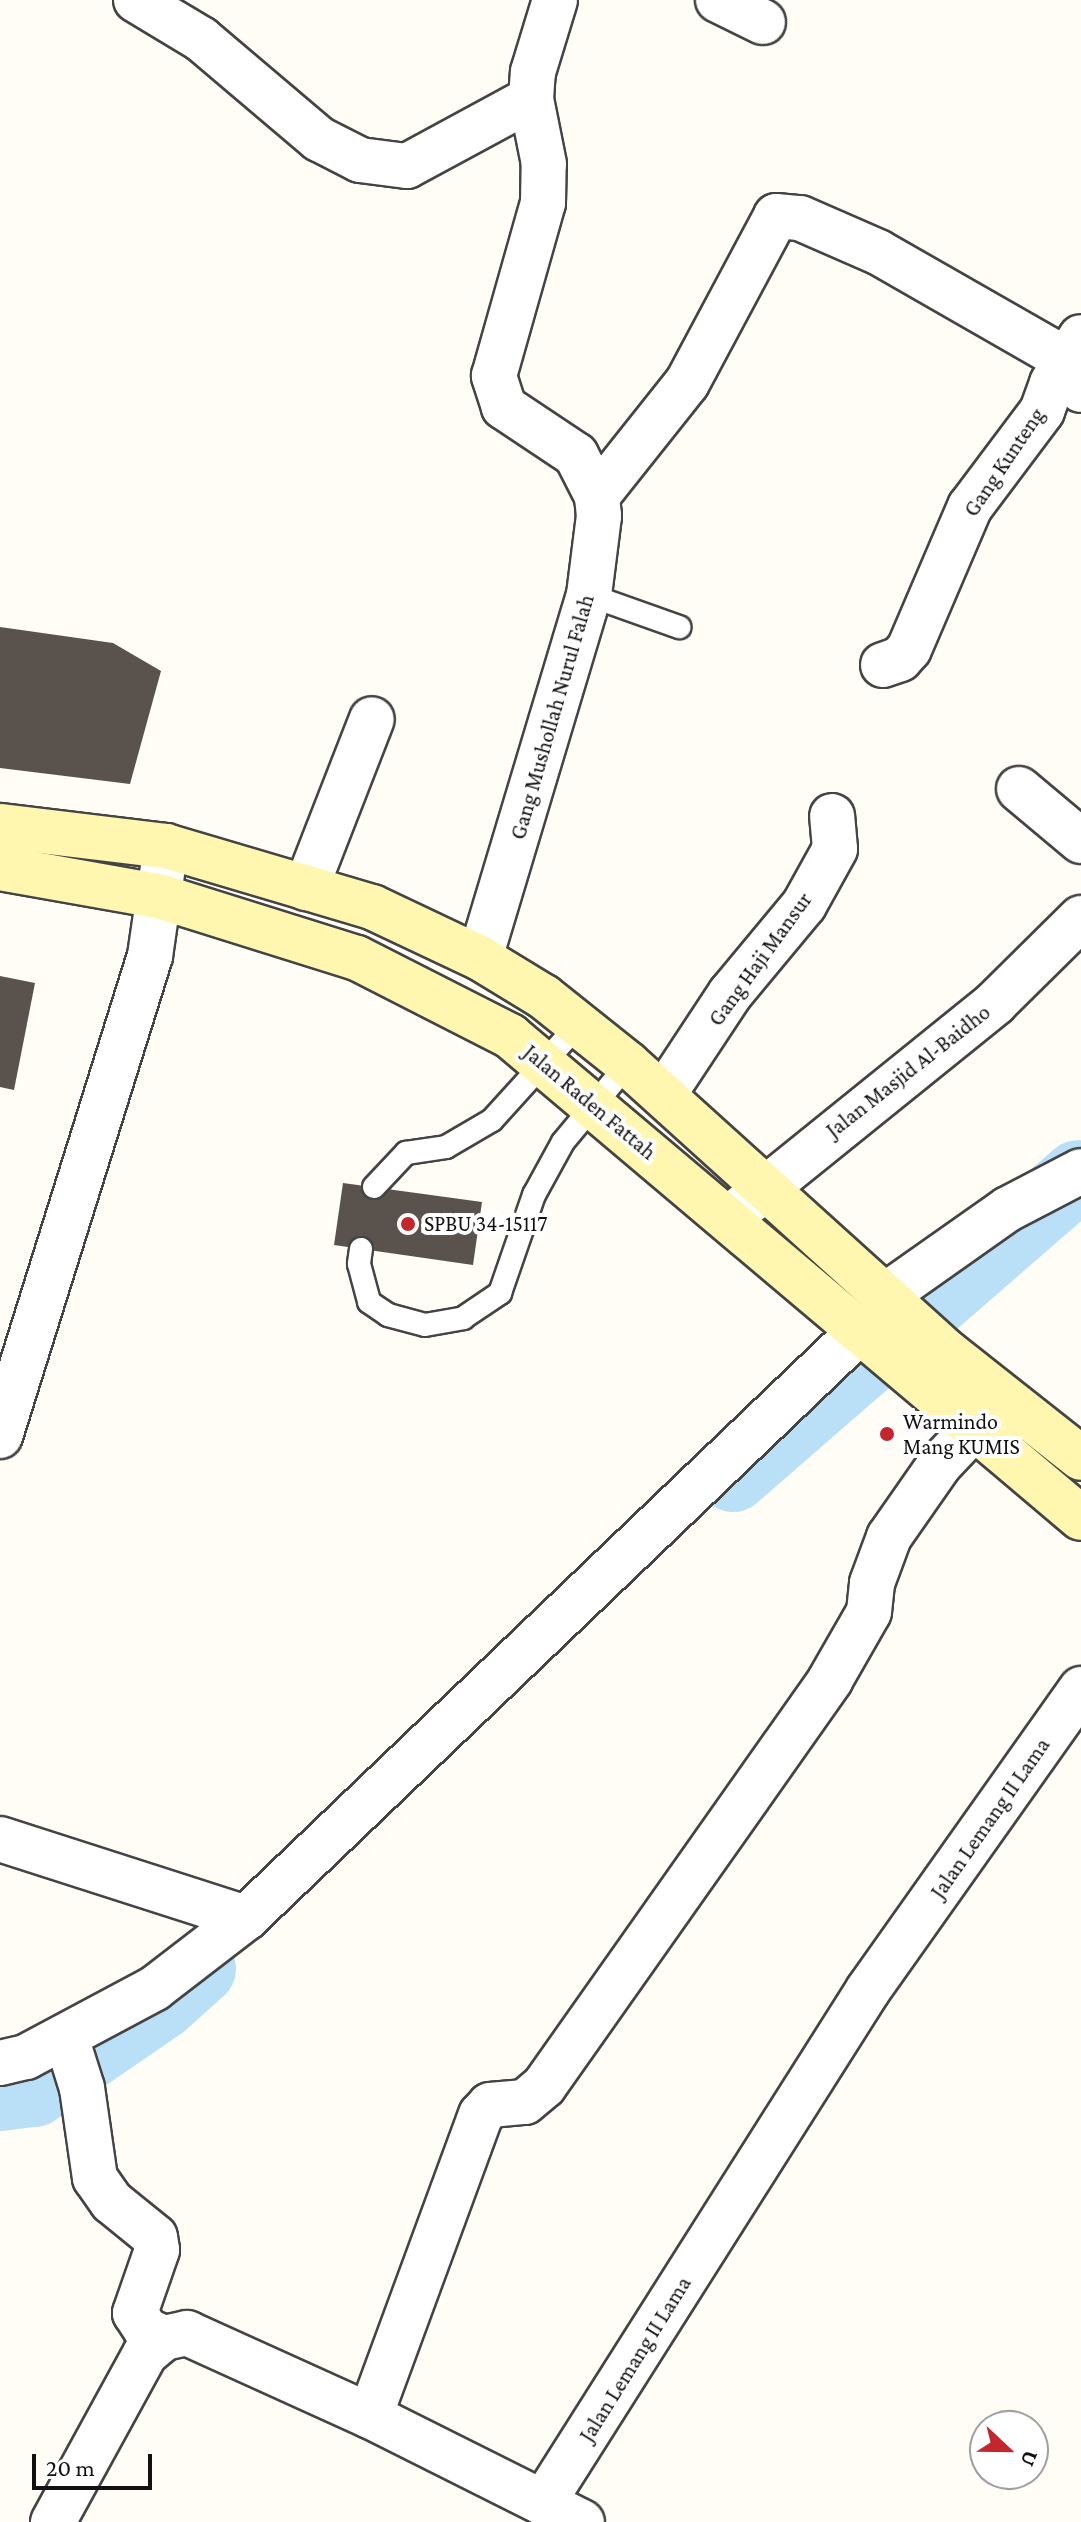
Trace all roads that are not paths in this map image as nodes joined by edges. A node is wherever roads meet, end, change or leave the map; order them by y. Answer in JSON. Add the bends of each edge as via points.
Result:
{"nodes":[{"id":1,"x":136,"y":0,"type":"edge"},
{"id":2,"x":555,"y":0,"type":"edge"},
{"id":3,"x":718,"y":0,"type":"edge"},
{"id":4,"x":763,"y":22,"type":"dead end"},
{"id":5,"x":531,"y":99,"type":"junction"},
{"id":6,"x":1075,"y":364,"type":"edge"},
{"id":7,"x":597,"y":496,"type":"junction"},
{"id":8,"x":589,"y":595,"type":"junction"},
{"id":9,"x":679,"y":627,"type":"dead end"},
{"id":10,"x":883,"y":665,"type":"dead end"},
{"id":11,"x":372,"y":719,"type":"dead end"},
{"id":12,"x":1019,"y":789,"type":"dead end"},
{"id":13,"x":832,"y":816,"type":"dead end"},
{"id":14,"x":0,"y":826,"type":"edge"},
{"id":15,"x":1081,"y":841,"type":"edge"},
{"id":16,"x":166,"y":846,"type":"junction"},
{"id":17,"x":0,"y":868,"type":"edge"},
{"id":18,"x":306,"y":888,"type":"junction"},
{"id":19,"x":162,"y":897,"type":"junction"},
{"id":20,"x":1081,"y":918,"type":"edge"},
{"id":21,"x":480,"y":958,"type":"junction"},
{"id":22,"x":579,"y":1024,"type":"junction"},
{"id":23,"x":543,"y":1060,"type":"junction"},
{"id":24,"x":628,"y":1064,"type":"junction"},
{"id":25,"x":664,"y":1094,"type":"junction"},
{"id":26,"x":594,"y":1104,"type":"junction"},
{"id":27,"x":1081,"y":1171,"type":"edge"},
{"id":28,"x":766,"y":1186,"type":"junction"},
{"id":29,"x":374,"y":1187,"type":"dead end"},
{"id":30,"x":729,"y":1218,"type":"junction"},
{"id":31,"x":361,"y":1249,"type":"dead end"},
{"id":32,"x":892,"y":1301,"type":"junction"},
{"id":33,"x":865,"y":1338,"type":"junction"},
{"id":34,"x":936,"y":1369,"type":"junction"},
{"id":35,"x":974,"y":1428,"type":"junction"},
{"id":36,"x":0,"y":1436,"type":"edge"},
{"id":37,"x":1081,"y":1458,"type":"edge"},
{"id":38,"x":1081,"y":1518,"type":"edge"},
{"id":39,"x":1081,"y":1689,"type":"edge"},
{"id":40,"x":0,"y":1839,"type":"edge"},
{"id":41,"x":246,"y":1918,"type":"junction"},
{"id":42,"x":72,"y":2057,"type":"junction"},
{"id":43,"x":0,"y":2063,"type":"edge"},
{"id":44,"x":164,"y":2338,"type":"junction"},
{"id":45,"x":370,"y":2416,"type":"junction"},
{"id":46,"x":543,"y":2503,"type":"junction"},
{"id":47,"x":53,"y":2522,"type":"edge"},
{"id":48,"x":582,"y":2522,"type":"edge"}],
"edges":[{"from":1,"to":5,"type":"street","via":[[201,39],[319,139],[360,160],[407,166]]},
{"from":2,"to":5,"type":"street","via":[[539,47]]},
{"from":3,"to":4,"type":"street"},
{"from":5,"to":7,"type":"street","via":[[544,164],[543,203],[494,376],[504,407],[576,455]]},
{"from":6,"to":7,"type":"street","via":[[878,252],[800,218],[776,216],[687,383]]},
{"from":6,"to":10,"type":"street","name":"Gang Kunteng","via":[[970,507],[909,649]]},
{"from":7,"to":8,"type":"street","name":"Gang Mushollah Nurul Falah"},
{"from":8,"to":9,"type":"lane"},
{"from":8,"to":21,"type":"street","name":"Gang Mushollah Nurul Falah"},
{"from":11,"to":18,"type":"street"},
{"from":12,"to":15,"type":"street"},
{"from":13,"to":25,"type":"street","name":"Gang Haji Mansur","via":[[835,849],[804,905],[740,981]]},
{"from":14,"to":16,"type":"main road","name":"Jalan Raden Fattah"},
{"from":16,"to":18,"type":"main road","name":"Jalan Raden Fattah"},
{"from":16,"to":19,"type":"street"},
{"from":17,"to":19,"type":"main road","name":"Jalan Raden Fattah"},
{"from":18,"to":21,"type":"main road","name":"Jalan Raden Fattah","via":[[372,907]]},
{"from":19,"to":23,"type":"main road","name":"Jalan Raden Fattah","via":[[357,958],[458,1005]]},
{"from":19,"to":36,"type":"street","via":[[145,971]]},
{"from":20,"to":28,"type":"street","name":"Jalan Masjid Al-Baidho","via":[[995,1003]]},
{"from":21,"to":22,"type":"main road","name":"Jalan Raden Fattah"},
{"from":22,"to":23,"type":"lane"},
{"from":22,"to":24,"type":"main road","name":"Jalan Raden Fattah"},
{"from":23,"to":26,"type":"main road","name":"Jalan Raden Fattah"},
{"from":23,"to":29,"type":"lane","via":[[492,1120],[446,1147],[406,1153]]},
{"from":24,"to":25,"type":"main road","name":"Jalan Raden Fattah"},
{"from":24,"to":26,"type":"lane"},
{"from":25,"to":28,"type":"main road","name":"Jalan Raden Fattah"},
{"from":26,"to":30,"type":"main road","name":"Jalan Raden Fattah"},
{"from":26,"to":31,"type":"lane","via":[[563,1142],[534,1195],[500,1293],[463,1318],[425,1325],[388,1315],[369,1302],[359,1264]]},
{"from":27,"to":32,"type":"street","via":[[1008,1209]]},
{"from":28,"to":30,"type":"street","name":"Jalan Masjid Al-Baidho"},
{"from":28,"to":32,"type":"main road","name":"Jalan Raden Fattah"},
{"from":30,"to":33,"type":"main road","name":"Jalan Raden Fattah"},
{"from":32,"to":34,"type":"main road","name":"Jalan Raden Fattah"},
{"from":33,"to":34,"type":"main road","name":"Jalan Raden Fattah"},
{"from":33,"to":41,"type":"street"},
{"from":34,"to":35,"type":"main road","name":"Jalan Raden Fattah"},
{"from":34,"to":37,"type":"main road","name":"Jalan Raden Fattah"},
{"from":35,"to":38,"type":"main road","name":"Jalan Raden Fattah"},
{"from":35,"to":45,"type":"street","via":[[940,1464],[889,1537],[872,1583],[869,1612],[830,1680],[544,2086],[525,2102],[490,2105],[481,2115]]},
{"from":39,"to":46,"type":"street","name":"Jalan Lemang II Lama","via":[[868,1990]]},
{"from":40,"to":41,"type":"street"},
{"from":41,"to":42,"type":"street"},
{"from":42,"to":43,"type":"street"},
{"from":42,"to":44,"type":"street","via":[[95,2178],[112,2202],[155,2237],[157,2250],[135,2313],[146,2330]]},
{"from":44,"to":45,"type":"street","via":[[187,2333]]},
{"from":44,"to":47,"type":"street","via":[[145,2354]]},
{"from":45,"to":46,"type":"street"},
{"from":46,"to":48,"type":"street"}]}
